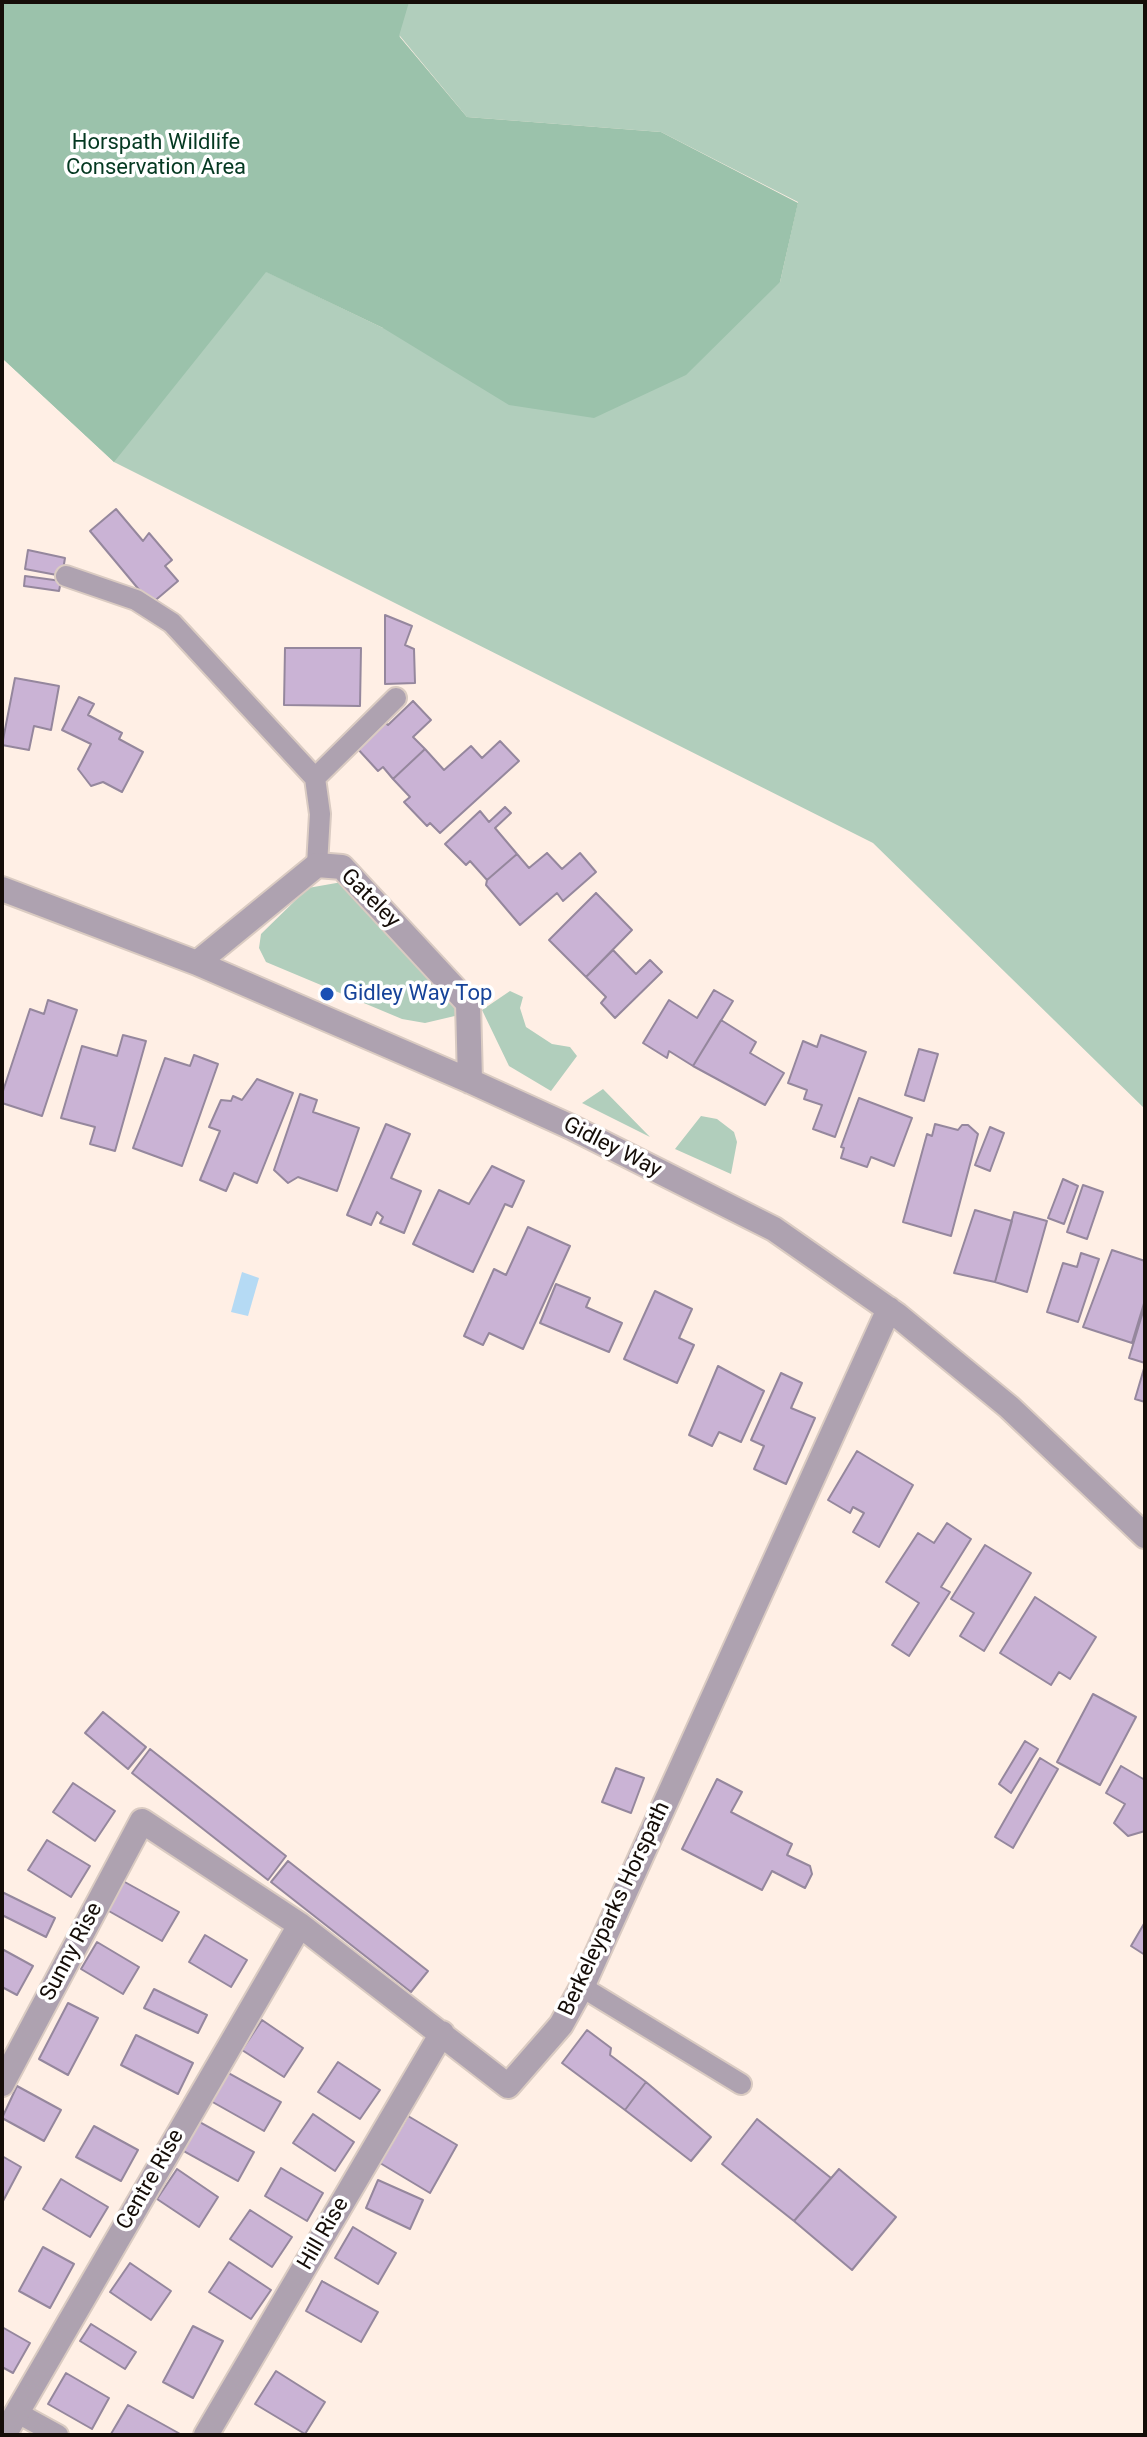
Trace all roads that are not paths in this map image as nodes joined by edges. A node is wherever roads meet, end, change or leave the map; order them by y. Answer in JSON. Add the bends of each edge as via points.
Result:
{"nodes":[{"id":1,"x":66,"y":576,"type":"dead end"},
{"id":2,"x":396,"y":698,"type":"dead end"},
{"id":3,"x":315,"y":778,"type":"junction"},
{"id":4,"x":317,"y":865,"type":"junction"},
{"id":5,"x":2,"y":889,"type":"edge"},
{"id":6,"x":197,"y":963,"type":"junction"},
{"id":7,"x":470,"y":1081,"type":"junction"},
{"id":8,"x":889,"y":1309,"type":"junction"},
{"id":9,"x":1145,"y":1536,"type":"edge"},
{"id":10,"x":142,"y":1821,"type":"joint"},
{"id":11,"x":300,"y":1925,"type":"junction"},
{"id":12,"x":582,"y":1987,"type":"junction"},
{"id":13,"x":442,"y":2033,"type":"junction"},
{"id":14,"x":2,"y":2084,"type":"edge"},
{"id":15,"x":741,"y":2084,"type":"dead end"},
{"id":16,"x":9,"y":2408,"type":"edge"},
{"id":17,"x":4,"y":2435,"type":"edge"},
{"id":18,"x":58,"y":2435,"type":"edge"},
{"id":19,"x":206,"y":2435,"type":"edge"}],
"edges":[{"from":1,"to":3,"type":"lane","via":[[136,600],[172,623]]},
{"from":2,"to":3,"type":"lane"},
{"from":3,"to":4,"type":"lane","via":[[320,814]]},
{"from":4,"to":6,"type":"street","name":"Gateley"},
{"from":4,"to":7,"type":"street","name":"Gateley","via":[[342,867],[468,1003]]},
{"from":5,"to":6,"type":"street","name":"Gidley Way"},
{"from":6,"to":7,"type":"street","name":"Gidley Way"},
{"from":7,"to":8,"type":"street","name":"Gidley Way","via":[[774,1229]]},
{"from":8,"to":9,"type":"street","name":"Gidley Way","via":[[1009,1407]]},
{"from":8,"to":12,"type":"street","name":"Berkeleyparks Horspath"},
{"from":10,"to":11,"type":"street","name":"Berkeleyparks Horspath"},
{"from":10,"to":14,"type":"street","name":"Sunny Rise"},
{"from":11,"to":13,"type":"street","name":"Berkeleyparks Horspath"},
{"from":11,"to":16,"type":"street","name":"Centre Rise"},
{"from":12,"to":13,"type":"street","name":"Berkeleyparks Horspath","via":[[561,2025],[508,2086]]},
{"from":12,"to":15,"type":"lane"},
{"from":13,"to":19,"type":"street","name":"Hill Rise"},
{"from":16,"to":17,"type":"street","name":"Centre Rise"},
{"from":16,"to":18,"type":"lane"}]}
